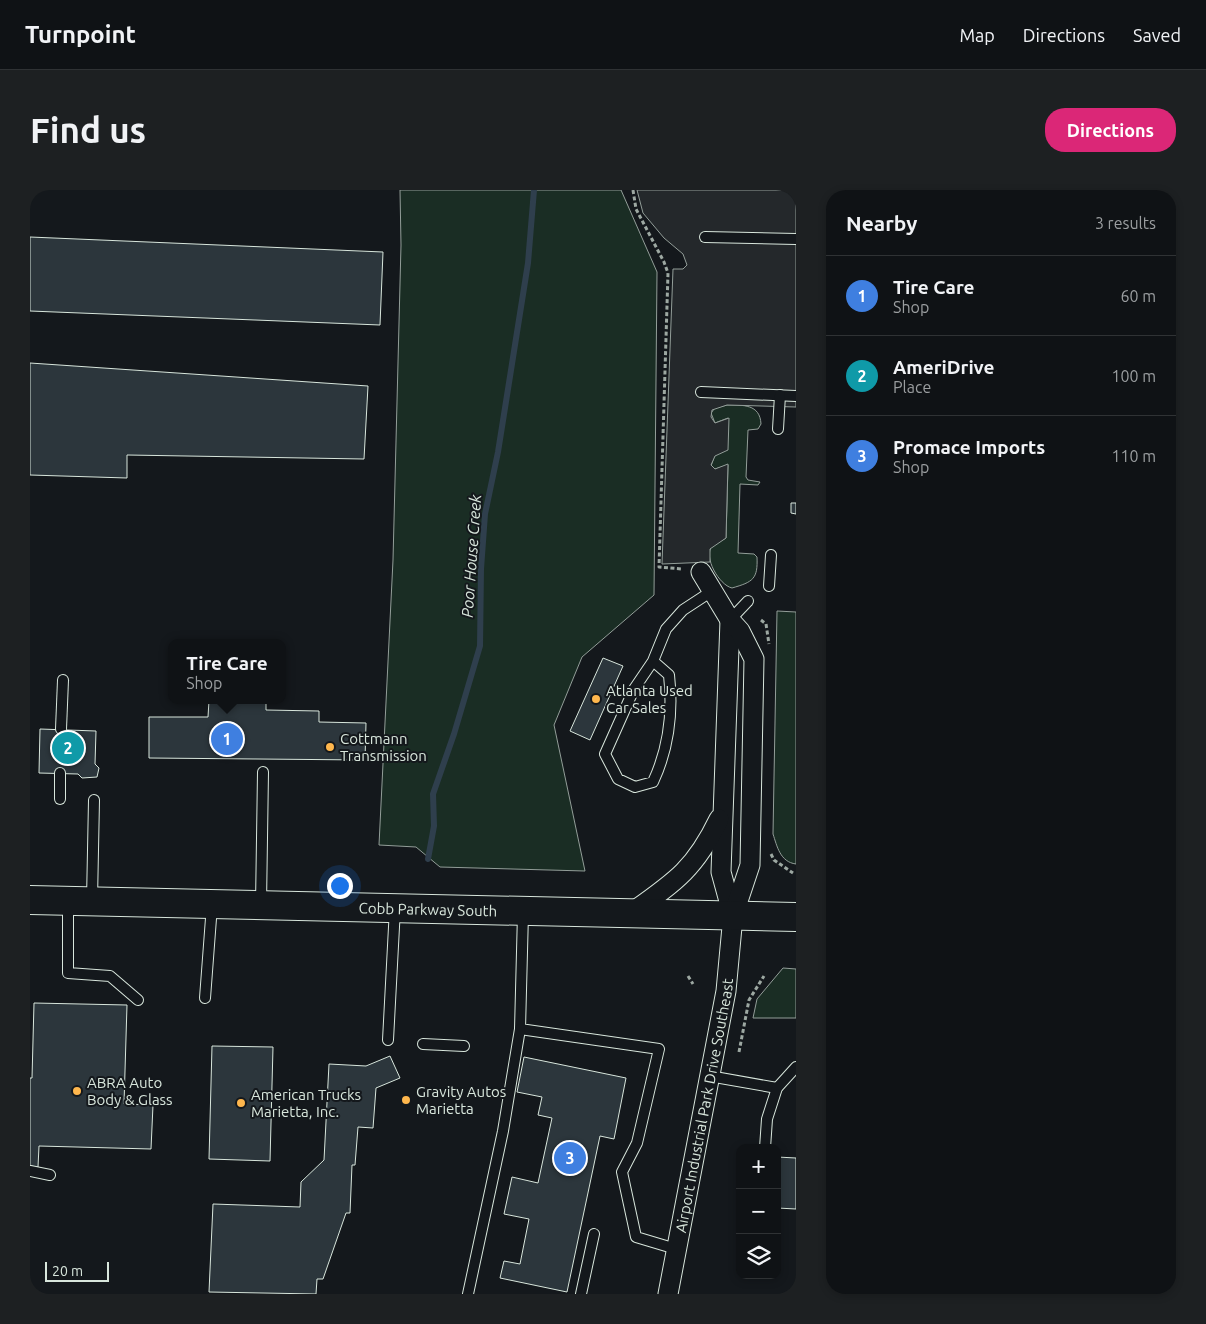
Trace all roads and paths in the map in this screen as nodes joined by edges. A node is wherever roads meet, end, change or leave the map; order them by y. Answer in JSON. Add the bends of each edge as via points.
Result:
{"nodes":[{"id":1,"x":632,"y":190,"type":"edge"},
{"id":2,"x":706,"y":238,"type":"dead end"},
{"id":3,"x":796,"y":239,"type":"edge"},
{"id":4,"x":701,"y":392,"type":"dead end"},
{"id":5,"x":780,"y":395,"type":"junction"},
{"id":6,"x":796,"y":396,"type":"edge"},
{"id":7,"x":778,"y":430,"type":"dead end"},
{"id":8,"x":771,"y":554,"type":"dead end"},
{"id":9,"x":692,"y":570,"type":"joint"},
{"id":10,"x":769,"y":586,"type":"dead end"},
{"id":11,"x":712,"y":591,"type":"junction"},
{"id":12,"x":748,"y":602,"type":"dead end"},
{"id":13,"x":730,"y":620,"type":"junction"},
{"id":14,"x":761,"y":620,"type":"dead end"},
{"id":15,"x":766,"y":624,"type":"dead end"},
{"id":16,"x":653,"y":660,"type":"junction"},
{"id":17,"x":63,"y":680,"type":"dead end"},
{"id":18,"x":61,"y":729,"type":"dead end"},
{"id":19,"x":263,"y":772,"type":"dead end"},
{"id":20,"x":60,"y":773,"type":"dead end"},
{"id":21,"x":60,"y":799,"type":"dead end"},
{"id":22,"x":94,"y":800,"type":"dead end"},
{"id":23,"x":722,"y":814,"type":"junction"},
{"id":24,"x":774,"y":860,"type":"dead end"},
{"id":25,"x":793,"y":873,"type":"dead end"},
{"id":26,"x":30,"y":900,"type":"edge"},
{"id":27,"x":80,"y":901,"type":"junction"},
{"id":28,"x":212,"y":904,"type":"junction"},
{"id":29,"x":261,"y":905,"type":"junction"},
{"id":30,"x":395,"y":907,"type":"junction"},
{"id":31,"x":523,"y":910,"type":"junction"},
{"id":32,"x":631,"y":913,"type":"junction"},
{"id":33,"x":733,"y":916,"type":"junction"},
{"id":34,"x":796,"y":917,"type":"edge"},
{"id":35,"x":688,"y":976,"type":"dead end"},
{"id":36,"x":764,"y":976,"type":"dead end"},
{"id":37,"x":693,"y":984,"type":"dead end"},
{"id":38,"x":205,"y":998,"type":"dead end"},
{"id":39,"x":138,"y":1000,"type":"dead end"},
{"id":40,"x":520,"y":1029,"type":"junction"},
{"id":41,"x":388,"y":1040,"type":"dead end"},
{"id":42,"x":423,"y":1044,"type":"dead end"},
{"id":43,"x":464,"y":1046,"type":"dead end"},
{"id":44,"x":738,"y":1052,"type":"dead end"},
{"id":45,"x":796,"y":1067,"type":"edge"},
{"id":46,"x":710,"y":1076,"type":"junction"},
{"id":47,"x":777,"y":1088,"type":"junction"},
{"id":48,"x":765,"y":1144,"type":"edge"},
{"id":49,"x":30,"y":1171,"type":"edge"},
{"id":50,"x":50,"y":1175,"type":"dead end"},
{"id":51,"x":594,"y":1234,"type":"dead end"},
{"id":52,"x":676,"y":1249,"type":"junction"},
{"id":53,"x":468,"y":1294,"type":"edge"},
{"id":54,"x":581,"y":1294,"type":"edge"},
{"id":55,"x":668,"y":1294,"type":"edge"}],
"edges":[{"from":1,"to":9,"type":"path","via":[[636,209],[668,273],[658,567]]},
{"from":2,"to":3,"type":"lane"},
{"from":4,"to":5,"type":"lane"},
{"from":5,"to":6,"type":"lane"},
{"from":5,"to":7,"type":"lane"},
{"from":8,"to":10,"type":"lane"},
{"from":9,"to":11,"type":"street"},
{"from":11,"to":13,"type":"street"},
{"from":11,"to":16,"type":"lane","via":[[683,610],[666,629]]},
{"from":12,"to":13,"type":"lane"},
{"from":13,"to":23,"type":"street"},
{"from":13,"to":33,"type":"street","via":[[747,644],[755,667],[750,865]]},
{"from":14,"to":15,"type":"path"},
{"from":16,"to":16,"type":"lane","via":[[634,689],[605,754],[618,779],[635,787],[654,782],[663,761],[672,704],[669,675]]},
{"from":17,"to":18,"type":"lane"},
{"from":19,"to":29,"type":"lane"},
{"from":20,"to":21,"type":"lane"},
{"from":22,"to":27,"type":"lane"},
{"from":23,"to":32,"type":"street","via":[[691,867]]},
{"from":23,"to":33,"type":"street","via":[[721,872]]},
{"from":24,"to":25,"type":"path"},
{"from":26,"to":27,"type":"main road","name":"Cobb Parkway South"},
{"from":27,"to":28,"type":"main road","name":"Cobb Parkway South"},
{"from":27,"to":39,"type":"lane","via":[[68,973],[110,976]]},
{"from":28,"to":29,"type":"main road","name":"Cobb Parkway South"},
{"from":28,"to":38,"type":"lane"},
{"from":29,"to":30,"type":"main road","name":"Cobb Parkway South"},
{"from":30,"to":31,"type":"main road","name":"Cobb Parkway South"},
{"from":30,"to":41,"type":"lane"},
{"from":31,"to":32,"type":"main road","name":"Cobb Parkway South"},
{"from":31,"to":40,"type":"lane"},
{"from":32,"to":33,"type":"main road","name":"Cobb Parkway South"},
{"from":33,"to":34,"type":"main road","name":"Cobb Parkway South"},
{"from":33,"to":46,"type":"street","name":"Airport Industrial Park Drive Southeast","via":[[726,991]]},
{"from":35,"to":37,"type":"path"},
{"from":36,"to":44,"type":"path","via":[[749,1000]]},
{"from":40,"to":52,"type":"lane","via":[[659,1049],[638,1144],[622,1172],[636,1236]]},
{"from":40,"to":53,"type":"lane","via":[[503,1131]]},
{"from":42,"to":43,"type":"lane"},
{"from":45,"to":47,"type":"lane"},
{"from":46,"to":47,"type":"lane"},
{"from":46,"to":52,"type":"street","name":"Airport Industrial Park Drive Southeast"},
{"from":47,"to":48,"type":"lane","via":[[767,1118]]},
{"from":49,"to":50,"type":"lane"},
{"from":51,"to":54,"type":"lane"},
{"from":52,"to":55,"type":"street","name":"Airport Industrial Park Drive Southeast"}]}
